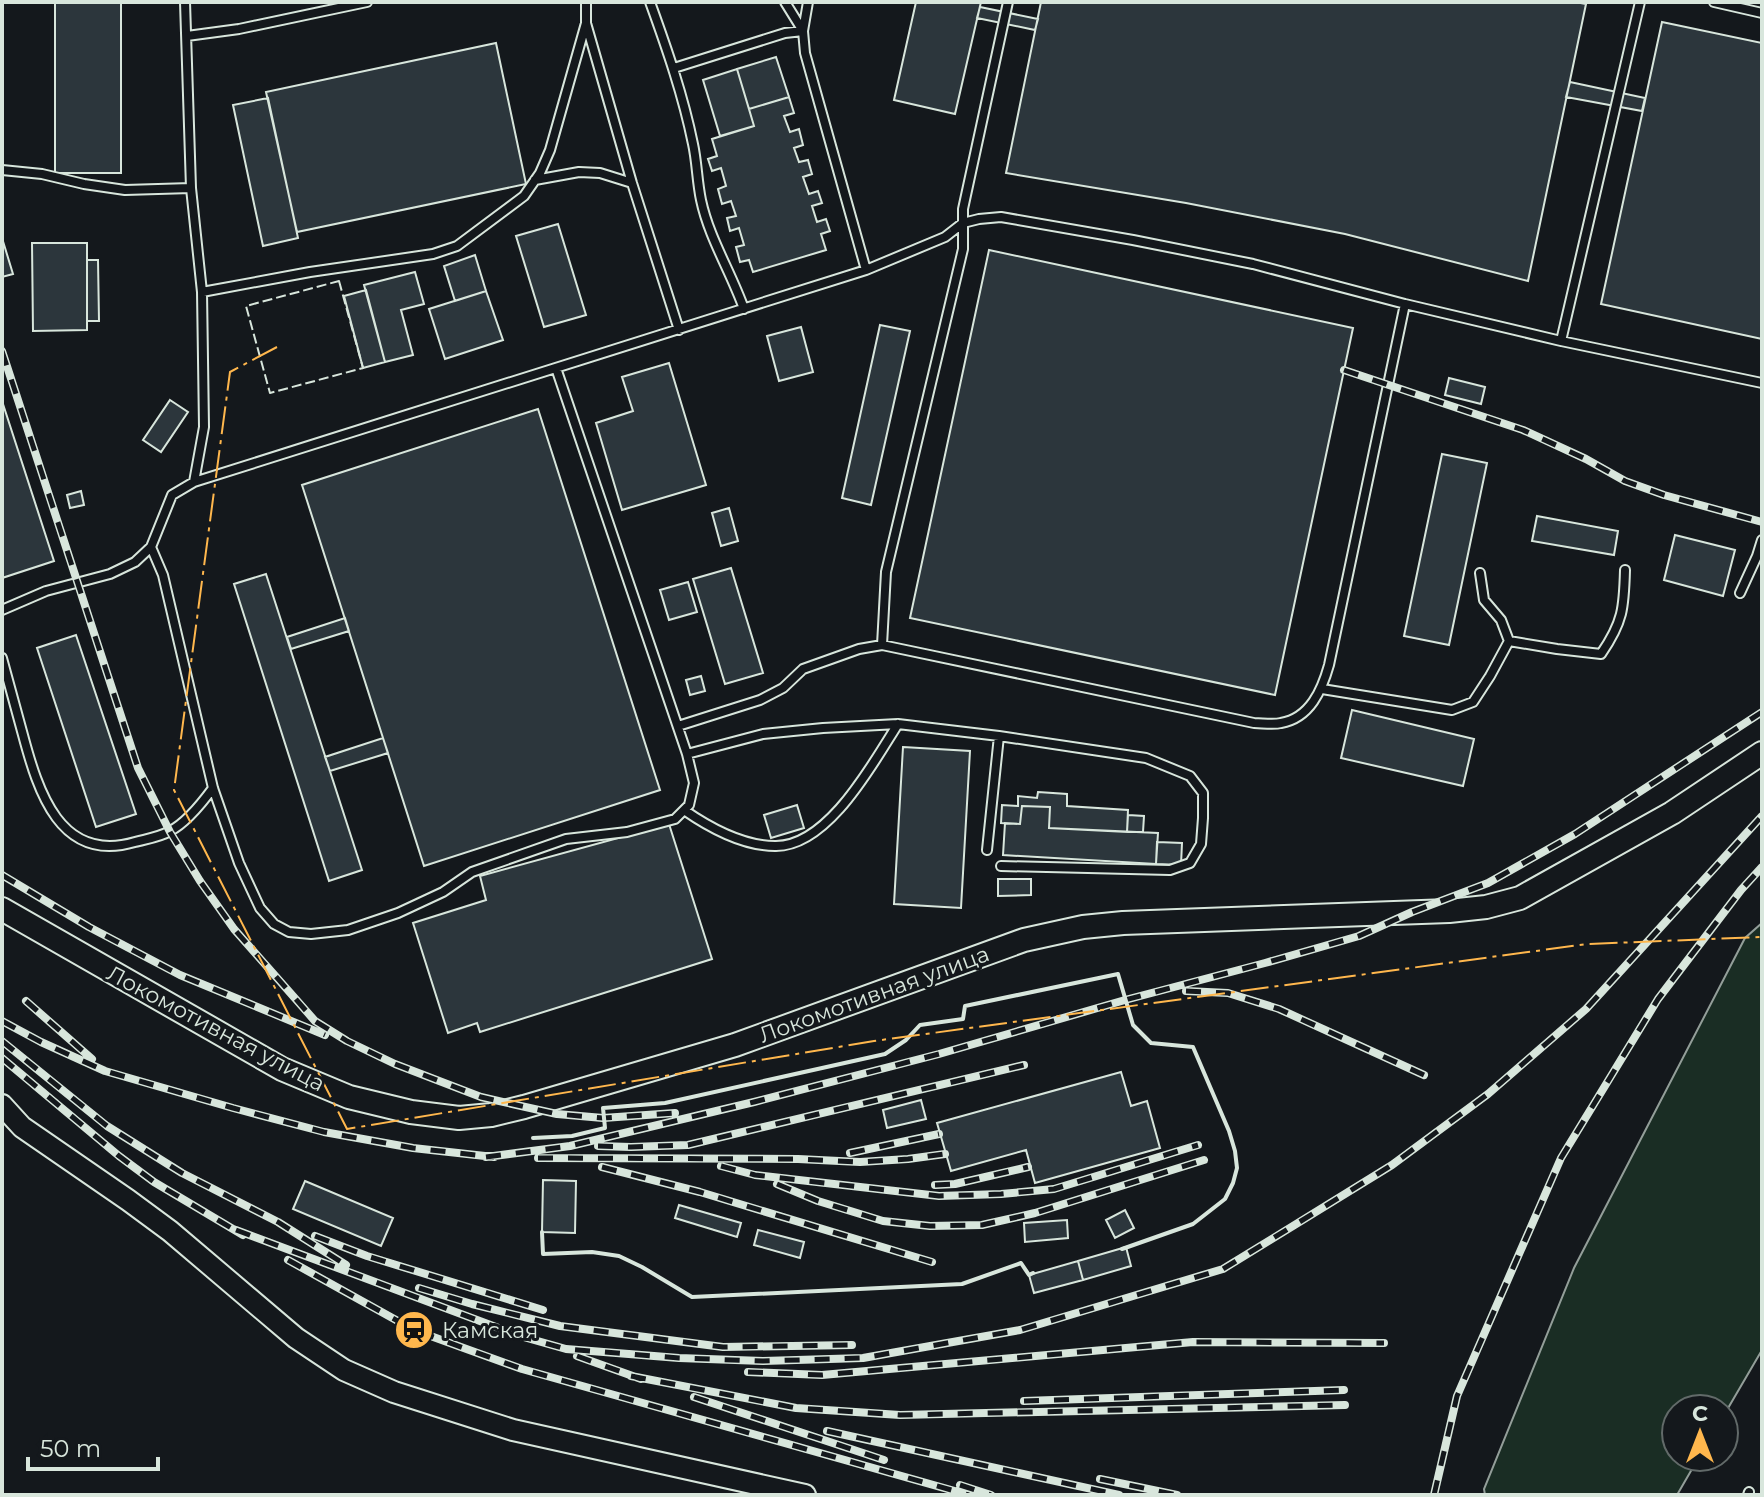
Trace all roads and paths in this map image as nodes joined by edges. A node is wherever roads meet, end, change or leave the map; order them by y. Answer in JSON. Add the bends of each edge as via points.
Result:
{"nodes":[{"id":1,"x":185,"y":2,"type":"edge"},
{"id":2,"x":367,"y":2,"type":"edge"},
{"id":3,"x":586,"y":2,"type":"edge"},
{"id":4,"x":650,"y":2,"type":"edge"},
{"id":5,"x":785,"y":2,"type":"edge"},
{"id":6,"x":808,"y":2,"type":"edge"},
{"id":7,"x":1008,"y":2,"type":"edge"},
{"id":8,"x":1640,"y":2,"type":"edge"},
{"id":9,"x":1714,"y":2,"type":"edge"},
{"id":10,"x":1762,"y":13,"type":"edge"},
{"id":11,"x":586,"y":23,"type":"junction"},
{"id":12,"x":803,"y":31,"type":"junction"},
{"id":13,"x":187,"y":36,"type":"junction"},
{"id":14,"x":674,"y":68,"type":"junction"},
{"id":15,"x":2,"y":170,"type":"edge"},
{"id":16,"x":535,"y":180,"type":"junction"},
{"id":17,"x":632,"y":183,"type":"junction"},
{"id":18,"x":191,"y":188,"type":"junction"},
{"id":19,"x":963,"y":223,"type":"junction"},
{"id":20,"x":866,"y":270,"type":"junction"},
{"id":21,"x":202,"y":292,"type":"junction"},
{"id":22,"x":1405,"y":304,"type":"junction"},
{"id":23,"x":744,"y":309,"type":"junction"},
{"id":24,"x":679,"y":330,"type":"junction"},
{"id":25,"x":1561,"y":341,"type":"junction"},
{"id":26,"x":556,"y":368,"type":"junction"},
{"id":27,"x":1762,"y":383,"type":"edge"},
{"id":28,"x":194,"y":482,"type":"junction"},
{"id":29,"x":1762,"y":540,"type":"edge"},
{"id":30,"x":151,"y":547,"type":"junction"},
{"id":31,"x":1625,"y":570,"type":"dead end"},
{"id":32,"x":1480,"y":573,"type":"dead end"},
{"id":33,"x":1740,"y":593,"type":"dead end"},
{"id":34,"x":2,"y":610,"type":"edge"},
{"id":35,"x":1509,"y":641,"type":"junction"},
{"id":36,"x":882,"y":645,"type":"junction"},
{"id":37,"x":2,"y":658,"type":"edge"},
{"id":38,"x":1322,"y":689,"type":"junction"},
{"id":39,"x":898,"y":724,"type":"junction"},
{"id":40,"x":678,"y":726,"type":"junction"},
{"id":41,"x":999,"y":736,"type":"junction"},
{"id":42,"x":1762,"y":753,"type":"edge"},
{"id":43,"x":687,"y":754,"type":"junction"},
{"id":44,"x":213,"y":788,"type":"junction"},
{"id":45,"x":684,"y":810,"type":"junction"},
{"id":46,"x":987,"y":850,"type":"dead end"},
{"id":47,"x":1001,"y":866,"type":"dead end"},
{"id":48,"x":2,"y":909,"type":"edge"},
{"id":49,"x":2,"y":1105,"type":"edge"},
{"id":50,"x":805,"y":1495,"type":"edge"}],
"edges":[{"from":1,"to":13,"type":"lane"},
{"from":2,"to":13,"type":"lane"},
{"from":3,"to":11,"type":"lane"},
{"from":4,"to":14,"type":"lane"},
{"from":5,"to":12,"type":"lane"},
{"from":6,"to":12,"type":"lane"},
{"from":7,"to":19,"type":"lane"},
{"from":8,"to":25,"type":"lane"},
{"from":9,"to":10,"type":"lane"},
{"from":11,"to":16,"type":"lane","via":[[550,150]]},
{"from":11,"to":17,"type":"lane"},
{"from":12,"to":14,"type":"lane"},
{"from":12,"to":20,"type":"lane"},
{"from":13,"to":18,"type":"lane"},
{"from":14,"to":23,"type":"lane","via":[[701,200]]},
{"from":15,"to":18,"type":"lane","via":[[125,190]]},
{"from":16,"to":17,"type":"lane","via":[[579,172]]},
{"from":16,"to":21,"type":"lane","via":[[524,196],[457,246]]},
{"from":17,"to":24,"type":"lane"},
{"from":18,"to":21,"type":"lane"},
{"from":19,"to":20,"type":"lane","via":[[945,237]]},
{"from":19,"to":22,"type":"lane","via":[[1001,217],[1133,240],[1253,264]]},
{"from":19,"to":36,"type":"lane","via":[[963,249],[886,572]]},
{"from":20,"to":23,"type":"lane"},
{"from":21,"to":28,"type":"lane","via":[[204,427]]},
{"from":22,"to":25,"type":"lane"},
{"from":22,"to":38,"type":"lane"},
{"from":23,"to":24,"type":"lane"},
{"from":24,"to":26,"type":"lane"},
{"from":25,"to":27,"type":"lane"},
{"from":26,"to":28,"type":"lane"},
{"from":26,"to":40,"type":"lane"},
{"from":28,"to":30,"type":"lane","via":[[172,495]]},
{"from":29,"to":33,"type":"lane"},
{"from":30,"to":34,"type":"lane","via":[[110,574],[46,591]]},
{"from":30,"to":44,"type":"lane","via":[[163,575]]},
{"from":31,"to":35,"type":"lane","via":[[1624,605],[1615,634],[1601,654]]},
{"from":32,"to":35,"type":"lane","via":[[1484,600],[1501,620]]},
{"from":35,"to":38,"type":"lane","via":[[1473,702],[1452,710]]},
{"from":36,"to":38,"type":"lane","via":[[1254,723],[1280,724],[1297,717]]},
{"from":36,"to":40,"type":"lane","via":[[803,669],[760,700]]},
{"from":37,"to":44,"type":"lane","via":[[35,778],[55,817],[79,839],[128,844],[170,832]]},
{"from":39,"to":41,"type":"lane"},
{"from":39,"to":43,"type":"lane","via":[[763,734]]},
{"from":39,"to":45,"type":"lane","via":[[841,809],[796,842],[776,846],[745,841],[712,829]]},
{"from":40,"to":43,"type":"lane"},
{"from":41,"to":46,"type":"lane"},
{"from":41,"to":47,"type":"lane","via":[[1146,758],[1190,776],[1203,793],[1201,844],[1190,863],[1170,870]]},
{"from":42,"to":48,"type":"main road","name":"Локомотивная улица","via":[[1672,813],[1520,898],[1449,911],[1083,927],[1024,940],[735,1045],[491,1115],[459,1118],[349,1097],[282,1069]]},
{"from":43,"to":45,"type":"lane","via":[[694,783]]},
{"from":44,"to":45,"type":"lane","via":[[260,908],[289,932],[311,934],[348,930],[398,913],[472,872],[566,839],[656,825]]},
{"from":49,"to":50,"type":"street","via":[[22,1127],[170,1231],[296,1338],[344,1370],[394,1392],[513,1430]]}]}
